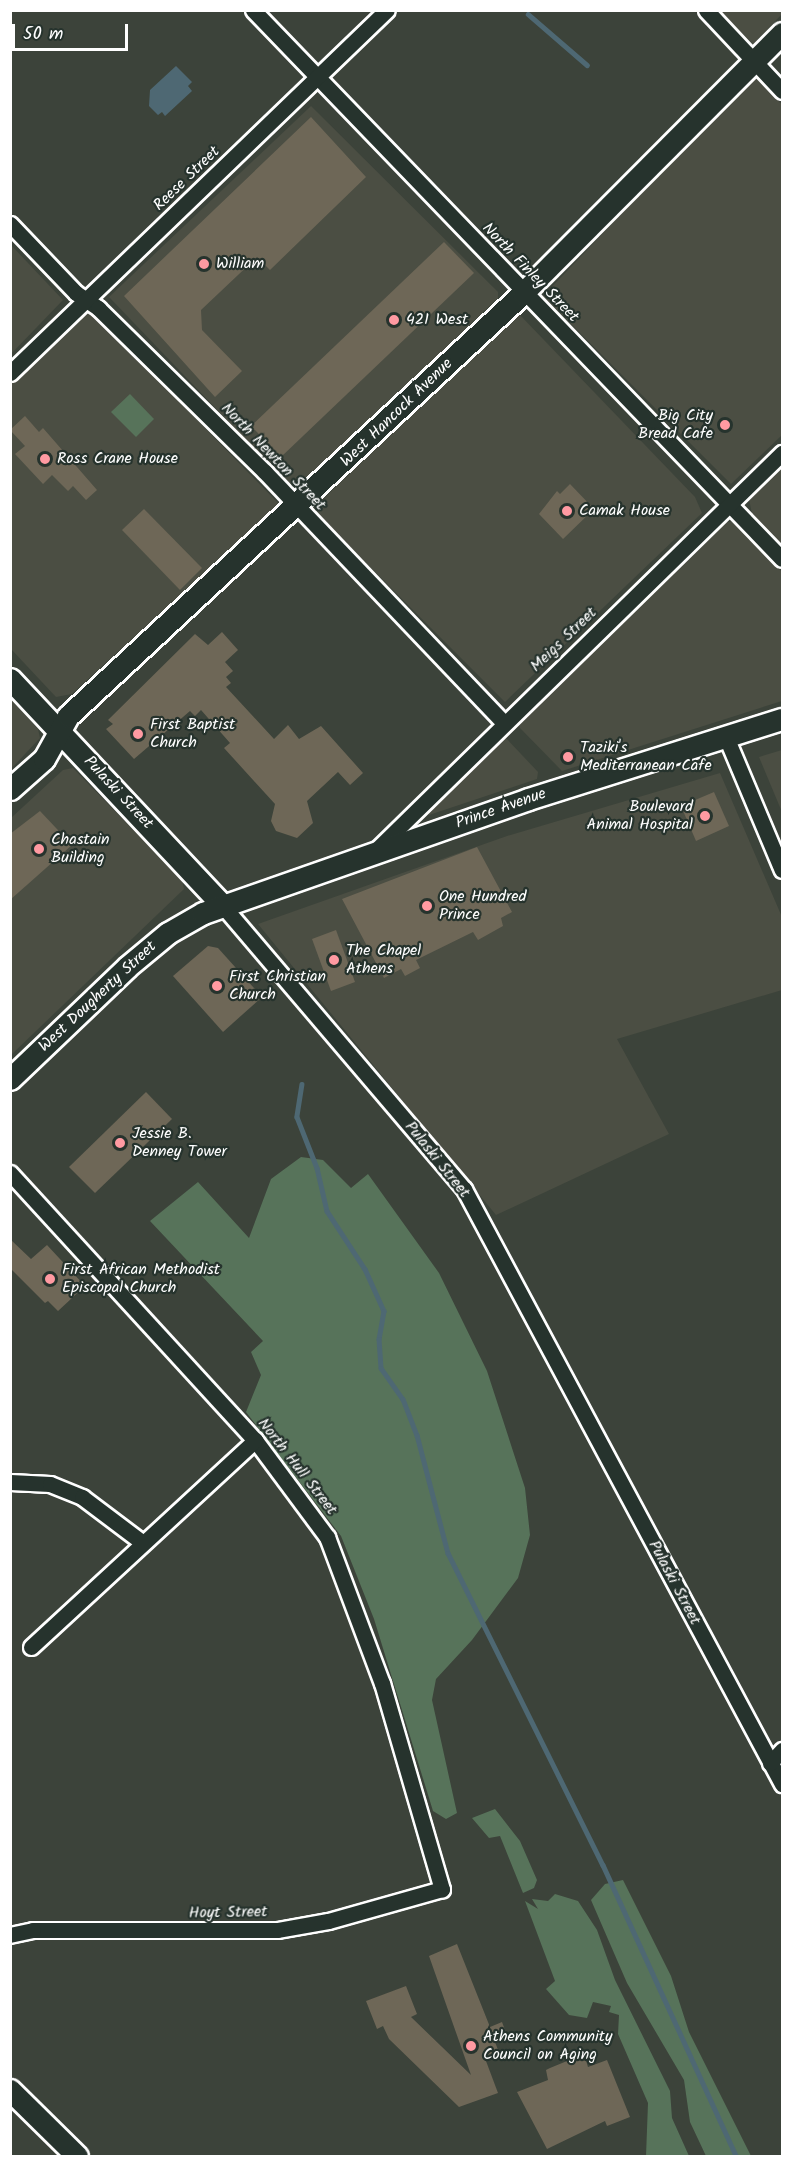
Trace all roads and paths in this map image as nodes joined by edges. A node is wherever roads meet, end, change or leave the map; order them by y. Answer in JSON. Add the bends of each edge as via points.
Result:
{"nodes":[{"id":1,"x":253,"y":10,"type":"edge"},
{"id":2,"x":387,"y":10,"type":"edge"},
{"id":3,"x":706,"y":10,"type":"edge"},
{"id":4,"x":783,"y":33,"type":"edge"},
{"id":5,"x":754,"y":61,"type":"junction"},
{"id":6,"x":317,"y":79,"type":"junction"},
{"id":7,"x":783,"y":91,"type":"edge"},
{"id":8,"x":10,"y":224,"type":"edge"},
{"id":9,"x":523,"y":293,"type":"junction"},
{"id":10,"x":87,"y":301,"type":"junction"},
{"id":11,"x":10,"y":373,"type":"edge"},
{"id":12,"x":783,"y":453,"type":"edge"},
{"id":13,"x":730,"y":504,"type":"junction"},
{"id":14,"x":297,"y":507,"type":"junction"},
{"id":15,"x":783,"y":559,"type":"edge"},
{"id":16,"x":10,"y":679,"type":"edge"},
{"id":17,"x":783,"y":719,"type":"edge"},
{"id":18,"x":504,"y":723,"type":"junction"},
{"id":19,"x":59,"y":731,"type":"junction"},
{"id":20,"x":726,"y":737,"type":"junction"},
{"id":21,"x":10,"y":789,"type":"edge"},
{"id":22,"x":372,"y":854,"type":"junction"},
{"id":23,"x":783,"y":870,"type":"edge"},
{"id":24,"x":223,"y":906,"type":"junction"},
{"id":25,"x":10,"y":1079,"type":"edge"},
{"id":26,"x":10,"y":1173,"type":"edge"},
{"id":27,"x":255,"y":1440,"type":"junction"},
{"id":28,"x":10,"y":1482,"type":"edge"},
{"id":29,"x":143,"y":1543,"type":"junction"},
{"id":30,"x":31,"y":1647,"type":"dead end"},
{"id":31,"x":783,"y":1750,"type":"edge"},
{"id":32,"x":770,"y":1763,"type":"junction"},
{"id":33,"x":783,"y":1784,"type":"edge"},
{"id":34,"x":442,"y":1889,"type":"joint"},
{"id":35,"x":10,"y":1935,"type":"edge"},
{"id":36,"x":10,"y":2090,"type":"edge"},
{"id":37,"x":77,"y":2157,"type":"edge"}],
"edges":[{"from":1,"to":6,"type":"street","name":"North Finley Street"},
{"from":2,"to":6,"type":"street","name":"Reese Street"},
{"from":3,"to":5,"type":"street"},
{"from":4,"to":5,"type":"street","name":"West Hancock Avenue"},
{"from":5,"to":7,"type":"street"},
{"from":5,"to":9,"type":"street","name":"West Hancock Avenue"},
{"from":6,"to":9,"type":"street","name":"North Finley Street"},
{"from":6,"to":10,"type":"street","name":"Reese Street"},
{"from":8,"to":10,"type":"street","name":"North Newton Street"},
{"from":9,"to":13,"type":"street","name":"North Finley Street"},
{"from":9,"to":14,"type":"street","name":"West Hancock Avenue"},
{"from":10,"to":11,"type":"street","name":"Reese Street"},
{"from":10,"to":14,"type":"street","name":"North Newton Street","via":[[221,428]]},
{"from":12,"to":13,"type":"street","name":"Meigs Street"},
{"from":13,"to":15,"type":"street","name":"North Finley Street"},
{"from":13,"to":18,"type":"street","name":"Meigs Street"},
{"from":14,"to":18,"type":"street","name":"North Newton Street"},
{"from":14,"to":19,"type":"street","name":"West Hancock Avenue","via":[[68,716]]},
{"from":16,"to":19,"type":"street","name":"Pulaski Street"},
{"from":17,"to":20,"type":"street","name":"Prince Avenue"},
{"from":18,"to":22,"type":"street","name":"Meigs Street"},
{"from":19,"to":21,"type":"street","name":"West Hancock Avenue","via":[[44,759]]},
{"from":19,"to":24,"type":"street","name":"Pulaski Street"},
{"from":20,"to":22,"type":"street","name":"Prince Avenue"},
{"from":20,"to":23,"type":"street"},
{"from":22,"to":24,"type":"street","name":"Prince Avenue"},
{"from":24,"to":25,"type":"street","name":"West Dougherty Street","via":[[168,933]]},
{"from":24,"to":32,"type":"street","name":"Pulaski Street","via":[[464,1189]]},
{"from":26,"to":27,"type":"street","name":"North Hull Street"},
{"from":27,"to":29,"type":"street"},
{"from":27,"to":34,"type":"street","name":"North Hull Street","via":[[308,1506],[340,1563],[382,1683]]},
{"from":28,"to":29,"type":"street","via":[[50,1484],[82,1497]]},
{"from":29,"to":30,"type":"street"},
{"from":31,"to":32,"type":"street"},
{"from":32,"to":33,"type":"street","name":"Pulaski Street"},
{"from":34,"to":35,"type":"street","name":"Hoyt Street","via":[[328,1921],[277,1930],[33,1930]]},
{"from":36,"to":37,"type":"street"}]}
